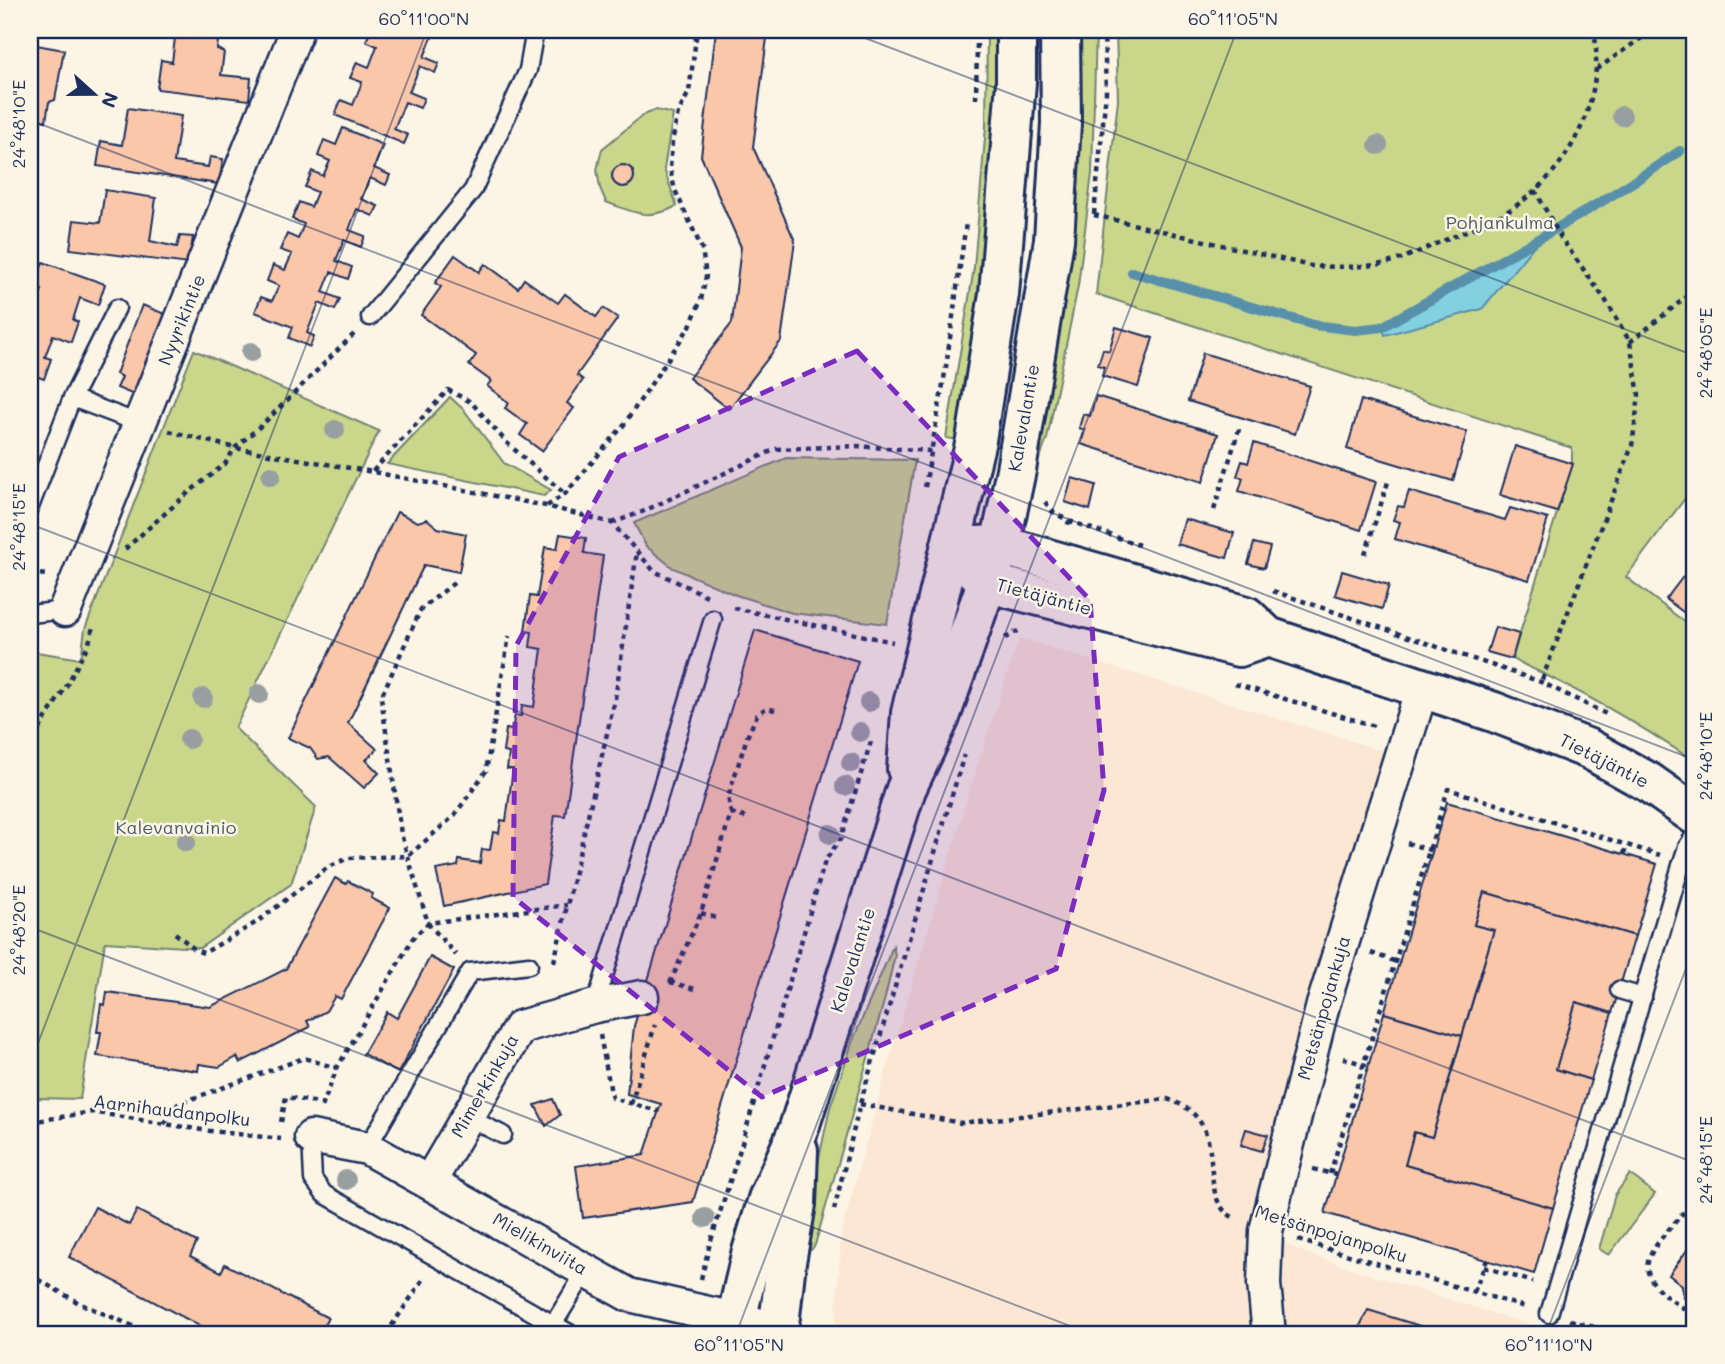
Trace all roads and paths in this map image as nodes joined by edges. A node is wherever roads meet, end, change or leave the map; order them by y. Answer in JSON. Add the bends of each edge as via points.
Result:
{"nodes":[{"id":1,"x":297,"y":30,"type":"edge"},
{"id":2,"x":535,"y":30,"type":"edge"},
{"id":3,"x":653,"y":30,"type":"edge"},
{"id":4,"x":978,"y":30,"type":"edge"},
{"id":5,"x":1016,"y":30,"type":"edge"},
{"id":6,"x":1060,"y":30,"type":"edge"},
{"id":7,"x":1594,"y":30,"type":"edge"},
{"id":8,"x":1653,"y":30,"type":"edge"},
{"id":9,"x":696,"y":33,"type":"edge"},
{"id":10,"x":1597,"y":70,"type":"junction"},
{"id":11,"x":976,"y":108,"type":"dead end"},
{"id":12,"x":1535,"y":190,"type":"junction"},
{"id":13,"x":1094,"y":215,"type":"dead end"},
{"id":14,"x":967,"y":216,"type":"dead end"},
{"id":15,"x":1695,"y":290,"type":"edge"},
{"id":16,"x":117,"y":308,"type":"dead end"},
{"id":17,"x":370,"y":317,"type":"joint"},
{"id":18,"x":1630,"y":342,"type":"junction"},
{"id":19,"x":72,"y":398,"type":"junction"},
{"id":20,"x":141,"y":424,"type":"junction"},
{"id":21,"x":1240,"y":426,"type":"dead end"},
{"id":22,"x":235,"y":448,"type":"junction"},
{"id":23,"x":373,"y":471,"type":"junction"},
{"id":24,"x":1388,"y":482,"type":"dead end"},
{"id":25,"x":1040,"y":491,"type":"dead end"},
{"id":26,"x":565,"y":494,"type":"junction"},
{"id":27,"x":546,"y":506,"type":"junction"},
{"id":28,"x":30,"y":507,"type":"edge"},
{"id":29,"x":1214,"y":510,"type":"dead end"},
{"id":30,"x":1069,"y":521,"type":"junction"},
{"id":31,"x":612,"y":523,"type":"junction"},
{"id":32,"x":1000,"y":545,"type":"junction"},
{"id":33,"x":951,"y":547,"type":"junction"},
{"id":34,"x":1144,"y":547,"type":"dead end"},
{"id":35,"x":123,"y":550,"type":"dead end"},
{"id":36,"x":637,"y":552,"type":"junction"},
{"id":37,"x":1365,"y":554,"type":"dead end"},
{"id":38,"x":1059,"y":561,"type":"junction"},
{"id":39,"x":454,"y":583,"type":"dead end"},
{"id":40,"x":989,"y":583,"type":"junction"},
{"id":41,"x":1269,"y":590,"type":"dead end"},
{"id":42,"x":1048,"y":598,"type":"junction"},
{"id":43,"x":714,"y":599,"type":"dead end"},
{"id":44,"x":726,"y":604,"type":"dead end"},
{"id":45,"x":65,"y":610,"type":"joint"},
{"id":46,"x":30,"y":614,"type":"edge"},
{"id":47,"x":713,"y":619,"type":"dead end"},
{"id":48,"x":509,"y":636,"type":"dead end"},
{"id":49,"x":1268,"y":637,"type":"junction"},
{"id":50,"x":1001,"y":643,"type":"dead end"},
{"id":51,"x":900,"y":644,"type":"dead end"},
{"id":52,"x":1541,"y":682,"type":"junction"},
{"id":53,"x":1422,"y":688,"type":"junction"},
{"id":54,"x":780,"y":711,"type":"dead end"},
{"id":55,"x":1608,"y":716,"type":"dead end"},
{"id":56,"x":874,"y":730,"type":"dead end"},
{"id":57,"x":965,"y":753,"type":"dead end"},
{"id":58,"x":906,"y":789,"type":"junction"},
{"id":59,"x":731,"y":813,"type":"junction"},
{"id":60,"x":1695,"y":815,"type":"edge"},
{"id":61,"x":747,"y":818,"type":"dead end"},
{"id":62,"x":1695,"y":835,"type":"edge"},
{"id":63,"x":1396,"y":839,"type":"dead end"},
{"id":64,"x":1627,"y":845,"type":"junction"},
{"id":65,"x":1430,"y":850,"type":"junction"},
{"id":66,"x":1624,"y":855,"type":"dead end"},
{"id":67,"x":408,"y":856,"type":"junction"},
{"id":68,"x":1682,"y":862,"type":"junction"},
{"id":69,"x":566,"y":905,"type":"junction"},
{"id":70,"x":701,"y":914,"type":"junction"},
{"id":71,"x":716,"y":918,"type":"dead end"},
{"id":72,"x":428,"y":923,"type":"junction"},
{"id":73,"x":175,"y":933,"type":"dead end"},
{"id":74,"x":1365,"y":951,"type":"dead end"},
{"id":75,"x":1397,"y":961,"type":"junction"},
{"id":76,"x":529,"y":965,"type":"dead end"},
{"id":77,"x":552,"y":969,"type":"dead end"},
{"id":78,"x":470,"y":972,"type":"junction"},
{"id":79,"x":670,"y":982,"type":"junction"},
{"id":80,"x":695,"y":989,"type":"dead end"},
{"id":81,"x":1619,"y":990,"type":"dead end"},
{"id":82,"x":1643,"y":998,"type":"junction"},
{"id":83,"x":655,"y":1003,"type":"junction"},
{"id":84,"x":595,"y":1006,"type":"junction"},
{"id":85,"x":1335,"y":1056,"type":"dead end"},
{"id":86,"x":1366,"y":1066,"type":"junction"},
{"id":87,"x":337,"y":1068,"type":"junction"},
{"id":88,"x":631,"y":1104,"type":"junction"},
{"id":89,"x":860,"y":1104,"type":"junction"},
{"id":90,"x":658,"y":1111,"type":"dead end"},
{"id":91,"x":467,"y":1117,"type":"junction"},
{"id":92,"x":30,"y":1122,"type":"edge"},
{"id":93,"x":164,"y":1124,"type":"junction"},
{"id":94,"x":798,"y":1131,"type":"junction"},
{"id":95,"x":503,"y":1135,"type":"dead end"},
{"id":96,"x":311,"y":1137,"type":"junction"},
{"id":97,"x":367,"y":1148,"type":"junction"},
{"id":98,"x":1304,"y":1166,"type":"dead end"},
{"id":99,"x":429,"y":1181,"type":"junction"},
{"id":100,"x":833,"y":1212,"type":"dead end"},
{"id":101,"x":1684,"y":1212,"type":"dead end"},
{"id":102,"x":1266,"y":1231,"type":"junction"},
{"id":103,"x":436,"y":1257,"type":"junction"},
{"id":104,"x":1487,"y":1260,"type":"dead end"},
{"id":105,"x":1484,"y":1268,"type":"junction"},
{"id":106,"x":586,"y":1271,"type":"junction"},
{"id":107,"x":30,"y":1275,"type":"edge"},
{"id":108,"x":1557,"y":1288,"type":"junction"},
{"id":109,"x":1474,"y":1292,"type":"junction"},
{"id":110,"x":693,"y":1310,"type":"junction"},
{"id":111,"x":1549,"y":1314,"type":"junction"},
{"id":112,"x":1695,"y":1316,"type":"edge"},
{"id":113,"x":554,"y":1323,"type":"junction"},
{"id":114,"x":735,"y":1327,"type":"edge"},
{"id":115,"x":778,"y":1332,"type":"edge"},
{"id":116,"x":152,"y":1334,"type":"edge"},
{"id":117,"x":386,"y":1334,"type":"edge"},
{"id":118,"x":571,"y":1334,"type":"edge"},
{"id":119,"x":1269,"y":1334,"type":"edge"},
{"id":120,"x":1618,"y":1334,"type":"edge"}],
"edges":[{"from":1,"to":20,"type":"street","name":"Nyyrikintie"},
{"from":2,"to":17,"type":"lane","via":[[528,70],[473,190]]},
{"from":3,"to":9,"type":"path"},
{"from":4,"to":11,"type":"path"},
{"from":5,"to":33,"type":"main road","name":"Kalevalantie","via":[[999,293],[976,440]]},
{"from":6,"to":32,"type":"main road","name":"Kalevalantie","via":[[1061,123],[1054,240]]},
{"from":7,"to":10,"type":"path"},
{"from":8,"to":10,"type":"path"},
{"from":9,"to":26,"type":"path","via":[[689,92],[678,113],[670,169],[702,249],[706,276],[701,300],[690,326],[623,426]]},
{"from":10,"to":12,"type":"path","via":[[1576,139]]},
{"from":12,"to":13,"type":"path","via":[[1508,211],[1386,263],[1338,267],[1275,259]]},
{"from":12,"to":18,"type":"path"},
{"from":14,"to":31,"type":"path","via":[[931,451],[856,446],[776,449]]},
{"from":15,"to":18,"type":"path"},
{"from":16,"to":19,"type":"lane"},
{"from":17,"to":22,"type":"path"},
{"from":18,"to":52,"type":"path","via":[[1639,395],[1632,446]]},
{"from":19,"to":20,"type":"lane"},
{"from":19,"to":28,"type":"lane"},
{"from":20,"to":22,"type":"path"},
{"from":20,"to":45,"type":"street","name":"Nyyrikintie"},
{"from":21,"to":29,"type":"path"},
{"from":22,"to":23,"type":"path"},
{"from":22,"to":35,"type":"path","via":[[225,464]]},
{"from":23,"to":26,"type":"path","via":[[448,390],[471,402],[507,443]]},
{"from":23,"to":27,"type":"path"},
{"from":24,"to":37,"type":"path"},
{"from":25,"to":30,"type":"path","via":[[1053,512]]},
{"from":26,"to":27,"type":"path"},
{"from":27,"to":31,"type":"path"},
{"from":30,"to":34,"type":"path"},
{"from":30,"to":38,"type":"path"},
{"from":31,"to":36,"type":"path"},
{"from":32,"to":33,"type":"main road","name":"Tietäjäntie"},
{"from":32,"to":38,"type":"main road","name":"Tietäjäntie"},
{"from":32,"to":40,"type":"main road","name":"Kalevalantie"},
{"from":33,"to":40,"type":"main road","name":"Tietäjäntie"},
{"from":33,"to":58,"type":"main road","name":"Kalevalantie","via":[[911,713]]},
{"from":36,"to":43,"type":"path","via":[[654,571]]},
{"from":36,"to":69,"type":"path","via":[[615,699]]},
{"from":38,"to":49,"type":"main road","name":"Tietäjäntie","via":[[1246,616]]},
{"from":39,"to":67,"type":"path","via":[[421,609],[381,697]]},
{"from":40,"to":42,"type":"main road","name":"Tietäjäntie"},
{"from":40,"to":58,"type":"main road","name":"Kalevalantie","via":[[940,717]]},
{"from":41,"to":52,"type":"path"},
{"from":42,"to":49,"type":"main road","name":"Tietäjäntie","via":[[1239,647]]},
{"from":42,"to":50,"type":"path","via":[[1040,625],[1006,636]]},
{"from":44,"to":51,"type":"path"},
{"from":45,"to":46,"type":"lane"},
{"from":47,"to":84,"type":"lane"},
{"from":48,"to":67,"type":"path","via":[[486,771],[454,816]]},
{"from":49,"to":53,"type":"main road","name":"Tietäjäntie"},
{"from":52,"to":55,"type":"path"},
{"from":53,"to":60,"type":"main road","name":"Tietäjäntie","via":[[1589,749]]},
{"from":53,"to":102,"type":"street","name":"Metsänpojankuja","via":[[1323,1005]]},
{"from":54,"to":59,"type":"path","via":[[766,708],[757,715],[728,797]]},
{"from":56,"to":110,"type":"path","via":[[841,838],[825,861]]},
{"from":57,"to":89,"type":"path"},
{"from":58,"to":94,"type":"main road","name":"Kalevalantie"},
{"from":59,"to":61,"type":"path"},
{"from":59,"to":70,"type":"path"},
{"from":62,"to":68,"type":"lane"},
{"from":63,"to":65,"type":"path"},
{"from":64,"to":65,"type":"path","via":[[1448,789]]},
{"from":64,"to":66,"type":"path"},
{"from":64,"to":68,"type":"path"},
{"from":65,"to":75,"type":"path"},
{"from":67,"to":72,"type":"path"},
{"from":67,"to":73,"type":"path","via":[[348,858],[204,953]]},
{"from":68,"to":82,"type":"lane"},
{"from":69,"to":72,"type":"path"},
{"from":69,"to":77,"type":"path"},
{"from":70,"to":71,"type":"path"},
{"from":70,"to":79,"type":"path"},
{"from":72,"to":78,"type":"path"},
{"from":72,"to":87,"type":"path","via":[[413,938]]},
{"from":74,"to":75,"type":"path"},
{"from":75,"to":86,"type":"path"},
{"from":76,"to":78,"type":"lane"},
{"from":78,"to":97,"type":"lane"},
{"from":79,"to":80,"type":"path"},
{"from":79,"to":83,"type":"path"},
{"from":81,"to":82,"type":"lane"},
{"from":82,"to":108,"type":"lane"},
{"from":83,"to":84,"type":"street","name":"Mimerkinkuja"},
{"from":83,"to":88,"type":"path"},
{"from":84,"to":88,"type":"path","via":[[612,1098]]},
{"from":84,"to":91,"type":"street","name":"Mimerkinkuja","via":[[520,1027]]},
{"from":85,"to":86,"type":"path"},
{"from":86,"to":98,"type":"path","via":[[1333,1174]]},
{"from":87,"to":93,"type":"path","via":[[304,1058],[178,1104]]},
{"from":87,"to":96,"type":"path"},
{"from":88,"to":90,"type":"path"},
{"from":89,"to":100,"type":"path"},
{"from":89,"to":102,"type":"path","name":"Metsänpojanpolku","via":[[961,1123],[1167,1099],[1184,1105],[1201,1121],[1208,1137],[1215,1195],[1228,1215]]},
{"from":91,"to":95,"type":"lane"},
{"from":91,"to":99,"type":"street","name":"Mimerkinkuja"},
{"from":92,"to":93,"type":"path","name":"Aarnihaudanpolku","via":[[92,1112]]},
{"from":93,"to":96,"type":"path","name":"Aarnihaudanpolku","via":[[288,1139]]},
{"from":94,"to":114,"type":"main road","name":"Kalevalantie","via":[[768,1199]]},
{"from":94,"to":115,"type":"main road","name":"Kalevalantie","via":[[796,1204]]},
{"from":96,"to":97,"type":"street","name":"Mielikinviita"},
{"from":96,"to":103,"type":"lane","via":[[313,1179],[324,1194]]},
{"from":97,"to":99,"type":"street","name":"Mielikinviita"},
{"from":99,"to":106,"type":"street","name":"Mielikinviita"},
{"from":101,"to":112,"type":"path","via":[[1649,1256],[1647,1275]]},
{"from":102,"to":109,"type":"path","name":"Metsänpojanpolku"},
{"from":102,"to":119,"type":"street","name":"Metsänpojankuja","via":[[1264,1284]]},
{"from":103,"to":113,"type":"lane"},
{"from":103,"to":117,"type":"path"},
{"from":104,"to":105,"type":"path"},
{"from":105,"to":108,"type":"path"},
{"from":105,"to":109,"type":"path"},
{"from":106,"to":110,"type":"street","name":"Mielikinviita","via":[[629,1296]]},
{"from":106,"to":113,"type":"lane"},
{"from":107,"to":116,"type":"path","via":[[81,1304]]},
{"from":108,"to":111,"type":"lane"},
{"from":109,"to":111,"type":"path","name":"Metsänpojanpolku"},
{"from":110,"to":114,"type":"street","name":"Mielikinviita"},
{"from":111,"to":120,"type":"path","name":"Metsänpojanpolku"},
{"from":113,"to":118,"type":"lane"},
{"from":114,"to":115,"type":"street","name":"Mielikinviita"}]}
